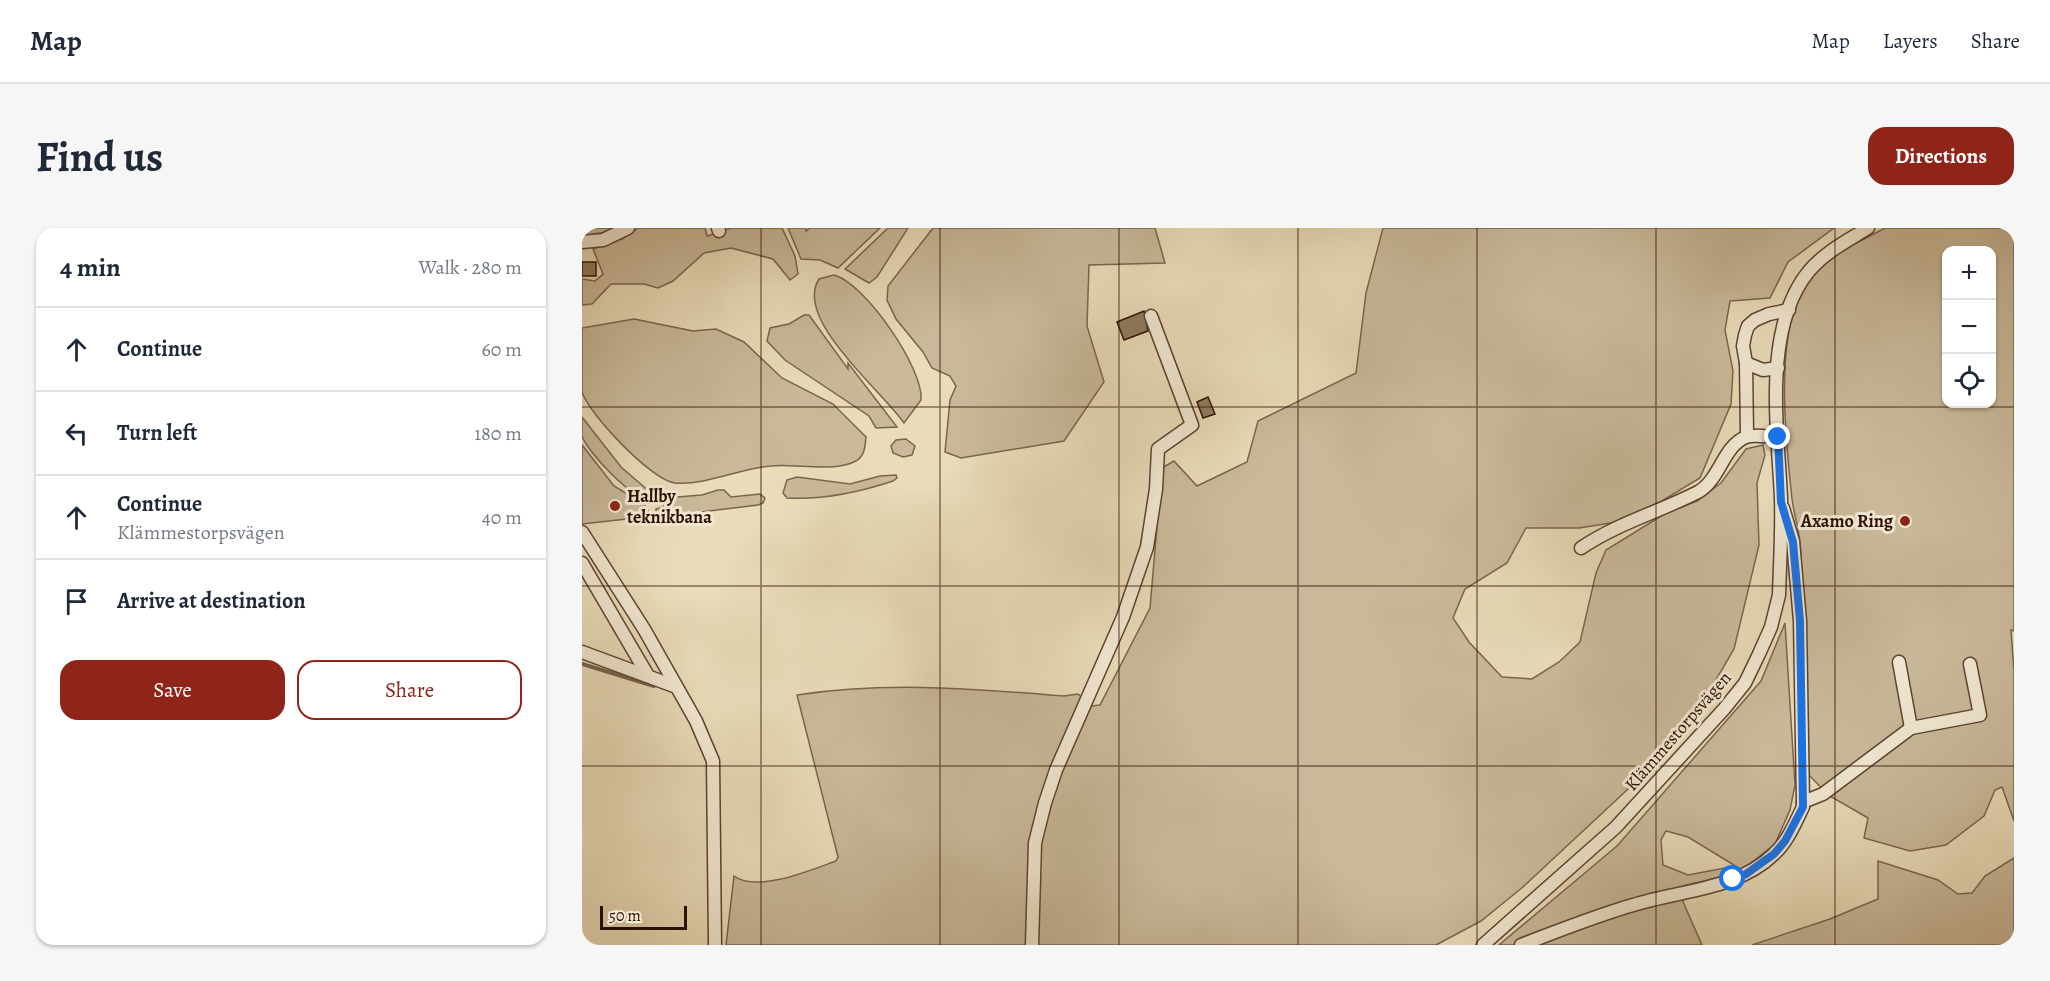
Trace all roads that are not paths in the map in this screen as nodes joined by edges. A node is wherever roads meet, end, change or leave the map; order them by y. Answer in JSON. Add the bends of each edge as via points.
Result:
{"nodes":[{"id":1,"x":628,"y":228,"type":"edge"},
{"id":2,"x":1868,"y":228,"type":"edge"},
{"id":3,"x":582,"y":242,"type":"edge"},
{"id":4,"x":1789,"y":310,"type":"junction"},
{"id":5,"x":1151,"y":316,"type":"dead end"},
{"id":6,"x":1746,"y":363,"type":"junction"},
{"id":7,"x":1778,"y":368,"type":"junction"},
{"id":8,"x":1748,"y":436,"type":"junction"},
{"id":9,"x":1778,"y":437,"type":"junction"},
{"id":10,"x":1781,"y":502,"type":"junction"},
{"id":11,"x":582,"y":532,"type":"edge"},
{"id":12,"x":1581,"y":548,"type":"dead end"},
{"id":13,"x":582,"y":563,"type":"edge"},
{"id":14,"x":582,"y":652,"type":"edge"},
{"id":15,"x":1899,"y":662,"type":"dead end"},
{"id":16,"x":1970,"y":664,"type":"dead end"},
{"id":17,"x":647,"y":674,"type":"junction"},
{"id":18,"x":674,"y":686,"type":"junction"},
{"id":19,"x":1911,"y":728,"type":"junction"},
{"id":20,"x":1803,"y":802,"type":"junction"},
{"id":21,"x":715,"y":945,"type":"edge"},
{"id":22,"x":1032,"y":945,"type":"edge"},
{"id":23,"x":1483,"y":945,"type":"edge"},
{"id":24,"x":1521,"y":945,"type":"edge"}],
"edges":[{"from":1,"to":3,"type":"street","via":[[603,240]]},
{"from":2,"to":4,"type":"street","name":"Klämmestorpsvägen","via":[[1824,256],[1799,286]]},
{"from":4,"to":6,"type":"street","via":[[1769,314],[1748,326],[1743,346]]},
{"from":4,"to":7,"type":"street","name":"Klämmestorpsvägen"},
{"from":5,"to":22,"type":"street","via":[[1192,425],[1158,449],[1147,547],[1123,617],[1045,803],[1035,843]]},
{"from":6,"to":7,"type":"street","via":[[1763,370]]},
{"from":6,"to":8,"type":"street"},
{"from":7,"to":9,"type":"street","name":"Klämmestorpsvägen"},
{"from":8,"to":9,"type":"street"},
{"from":8,"to":12,"type":"street","via":[[1736,444],[1714,477],[1699,491],[1618,526]]},
{"from":9,"to":10,"type":"street","name":"Klämmestorpsvägen"},
{"from":10,"to":20,"type":"street","via":[[1793,542],[1800,621]]},
{"from":10,"to":23,"type":"street","name":"Klämmestorpsvägen","via":[[1779,595],[1771,627],[1745,683],[1616,827]]},
{"from":11,"to":18,"type":"street","via":[[644,629]]},
{"from":13,"to":17,"type":"street"},
{"from":14,"to":17,"type":"street"},
{"from":15,"to":19,"type":"street"},
{"from":16,"to":19,"type":"street","via":[[1980,715]]},
{"from":17,"to":18,"type":"street"},
{"from":18,"to":21,"type":"street","via":[[706,741],[713,761]]},
{"from":19,"to":20,"type":"street","via":[[1823,794]]},
{"from":20,"to":24,"type":"street","via":[[1785,841],[1746,874],[1636,904]]}]}
